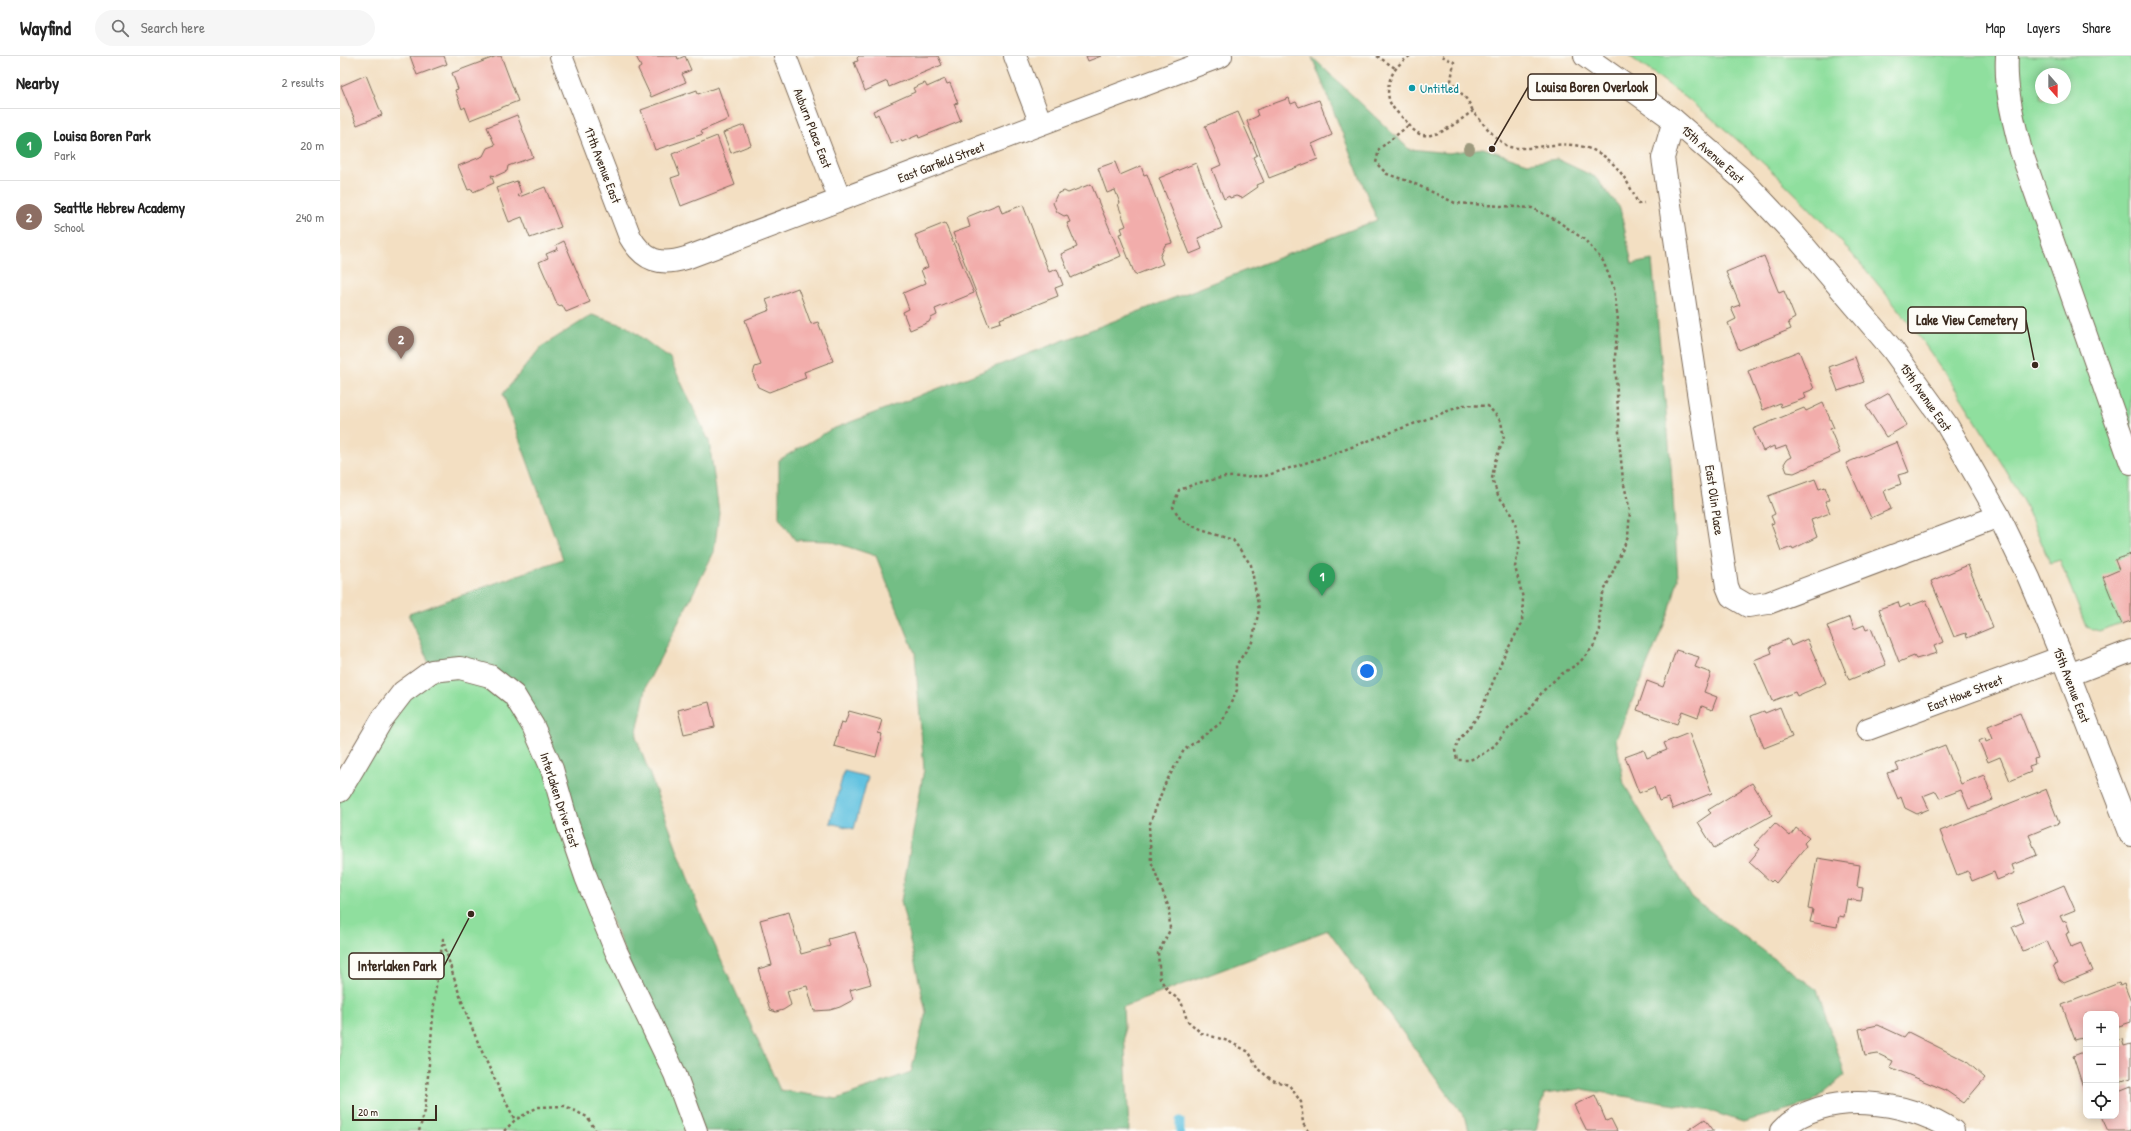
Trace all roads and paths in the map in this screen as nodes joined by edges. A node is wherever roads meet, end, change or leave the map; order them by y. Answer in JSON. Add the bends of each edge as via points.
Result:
{"nodes":[{"id":1,"x":561,"y":56,"type":"edge"},
{"id":2,"x":785,"y":56,"type":"edge"},
{"id":3,"x":1015,"y":56,"type":"edge"},
{"id":4,"x":1220,"y":56,"type":"edge"},
{"id":5,"x":1377,"y":56,"type":"edge"},
{"id":6,"x":1410,"y":56,"type":"edge"},
{"id":7,"x":1442,"y":56,"type":"edge"},
{"id":8,"x":1585,"y":56,"type":"edge"},
{"id":9,"x":2007,"y":56,"type":"edge"},
{"id":10,"x":1395,"y":68,"type":"junction"},
{"id":11,"x":1473,"y":111,"type":"junction"},
{"id":12,"x":1674,"y":120,"type":"junction"},
{"id":13,"x":1041,"y":124,"type":"junction"},
{"id":14,"x":1409,"y":125,"type":"junction"},
{"id":15,"x":840,"y":200,"type":"junction"},
{"id":16,"x":1650,"y":201,"type":"dead end"},
{"id":17,"x":660,"y":262,"type":"joint"},
{"id":18,"x":2131,"y":463,"type":"edge"},
{"id":19,"x":1999,"y":516,"type":"junction"},
{"id":20,"x":2131,"y":651,"type":"edge"},
{"id":21,"x":2065,"y":666,"type":"junction"},
{"id":22,"x":1868,"y":729,"type":"dead end"},
{"id":23,"x":340,"y":791,"type":"edge"},
{"id":24,"x":2131,"y":835,"type":"edge"},
{"id":25,"x":515,"y":1120,"type":"junction"},
{"id":26,"x":419,"y":1131,"type":"edge"},
{"id":27,"x":504,"y":1131,"type":"edge"},
{"id":28,"x":596,"y":1131,"type":"edge"},
{"id":29,"x":696,"y":1131,"type":"edge"},
{"id":30,"x":1309,"y":1131,"type":"edge"},
{"id":31,"x":1781,"y":1131,"type":"edge"},
{"id":32,"x":1952,"y":1131,"type":"edge"}],
"edges":[{"from":1,"to":17,"type":"street","name":"17th Avenue East","via":[[630,237],[645,256]]},
{"from":2,"to":15,"type":"street","name":"Auburn Place East"},
{"from":3,"to":13,"type":"street"},
{"from":4,"to":13,"type":"street","name":"East Garfield Street"},
{"from":5,"to":10,"type":"path"},
{"from":6,"to":10,"type":"path"},
{"from":7,"to":11,"type":"path","via":[[1454,62],[1451,81]]},
{"from":8,"to":12,"type":"street","name":"15th Avenue East"},
{"from":9,"to":18,"type":"street","via":[[2010,108],[2021,151]]},
{"from":10,"to":14,"type":"path","via":[[1389,85],[1390,100]]},
{"from":11,"to":14,"type":"path","via":[[1432,135],[1420,135]]},
{"from":11,"to":16,"type":"path","via":[[1489,130],[1509,146],[1524,148],[1564,144],[1581,145],[1597,150],[1620,172],[1638,204]]},
{"from":12,"to":19,"type":"street","name":"15th Avenue East","via":[[1741,178],[1793,233],[1892,349],[1947,425]]},
{"from":12,"to":19,"type":"street","name":"East Olin Place","via":[[1663,158],[1727,586],[1731,596],[1748,606],[1768,603]]},
{"from":13,"to":15,"type":"street","name":"East Garfield Street"},
{"from":14,"to":30,"type":"path","via":[[1380,149],[1376,163],[1387,174],[1411,182],[1455,203],[1532,208],[1556,220],[1585,240],[1603,261],[1614,288],[1618,320],[1615,357],[1622,472],[1630,511],[1628,537],[1602,596],[1600,630],[1593,647],[1579,663],[1560,675],[1543,691],[1527,713],[1508,728],[1494,746],[1470,760],[1457,760],[1455,750],[1459,740],[1479,715],[1504,656],[1522,623],[1524,598],[1515,567],[1520,543],[1514,516],[1498,495],[1492,479],[1495,461],[1504,439],[1501,420],[1488,406],[1464,405],[1266,476],[1225,477],[1179,490],[1173,507],[1181,520],[1201,530],[1233,540],[1251,565],[1259,610],[1252,642],[1236,665],[1237,690],[1222,722],[1184,750],[1165,784],[1149,826],[1151,861],[1168,908],[1170,930],[1158,953],[1160,979],[1170,993],[1181,1002],[1187,1020],[1201,1033],[1228,1041],[1249,1052],[1258,1069],[1272,1080],[1289,1085],[1301,1102],[1303,1124]]},
{"from":15,"to":17,"type":"street","name":"East Garfield Street","via":[[686,258],[674,262]]},
{"from":19,"to":21,"type":"street","name":"15th Avenue East","via":[[2029,578]]},
{"from":20,"to":21,"type":"street","name":"East Howe Street"},
{"from":21,"to":22,"type":"street","name":"East Howe Street"},
{"from":21,"to":24,"type":"street","name":"15th Avenue East"},
{"from":23,"to":29,"type":"street","name":"Interlaken Drive East","via":[[383,718],[403,692],[432,671],[460,668],[490,676],[514,695],[533,726],[552,769],[586,877],[616,951],[676,1074]]},
{"from":25,"to":26,"type":"path","via":[[491,1073],[460,1000],[443,939],[435,993],[425,1111]]},
{"from":25,"to":27,"type":"path"},
{"from":25,"to":28,"type":"path","via":[[538,1107],[565,1106],[588,1117]]},
{"from":31,"to":32,"type":"street","via":[[1806,1114],[1838,1105],[1857,1103],[1906,1110],[1936,1120]]}]}
